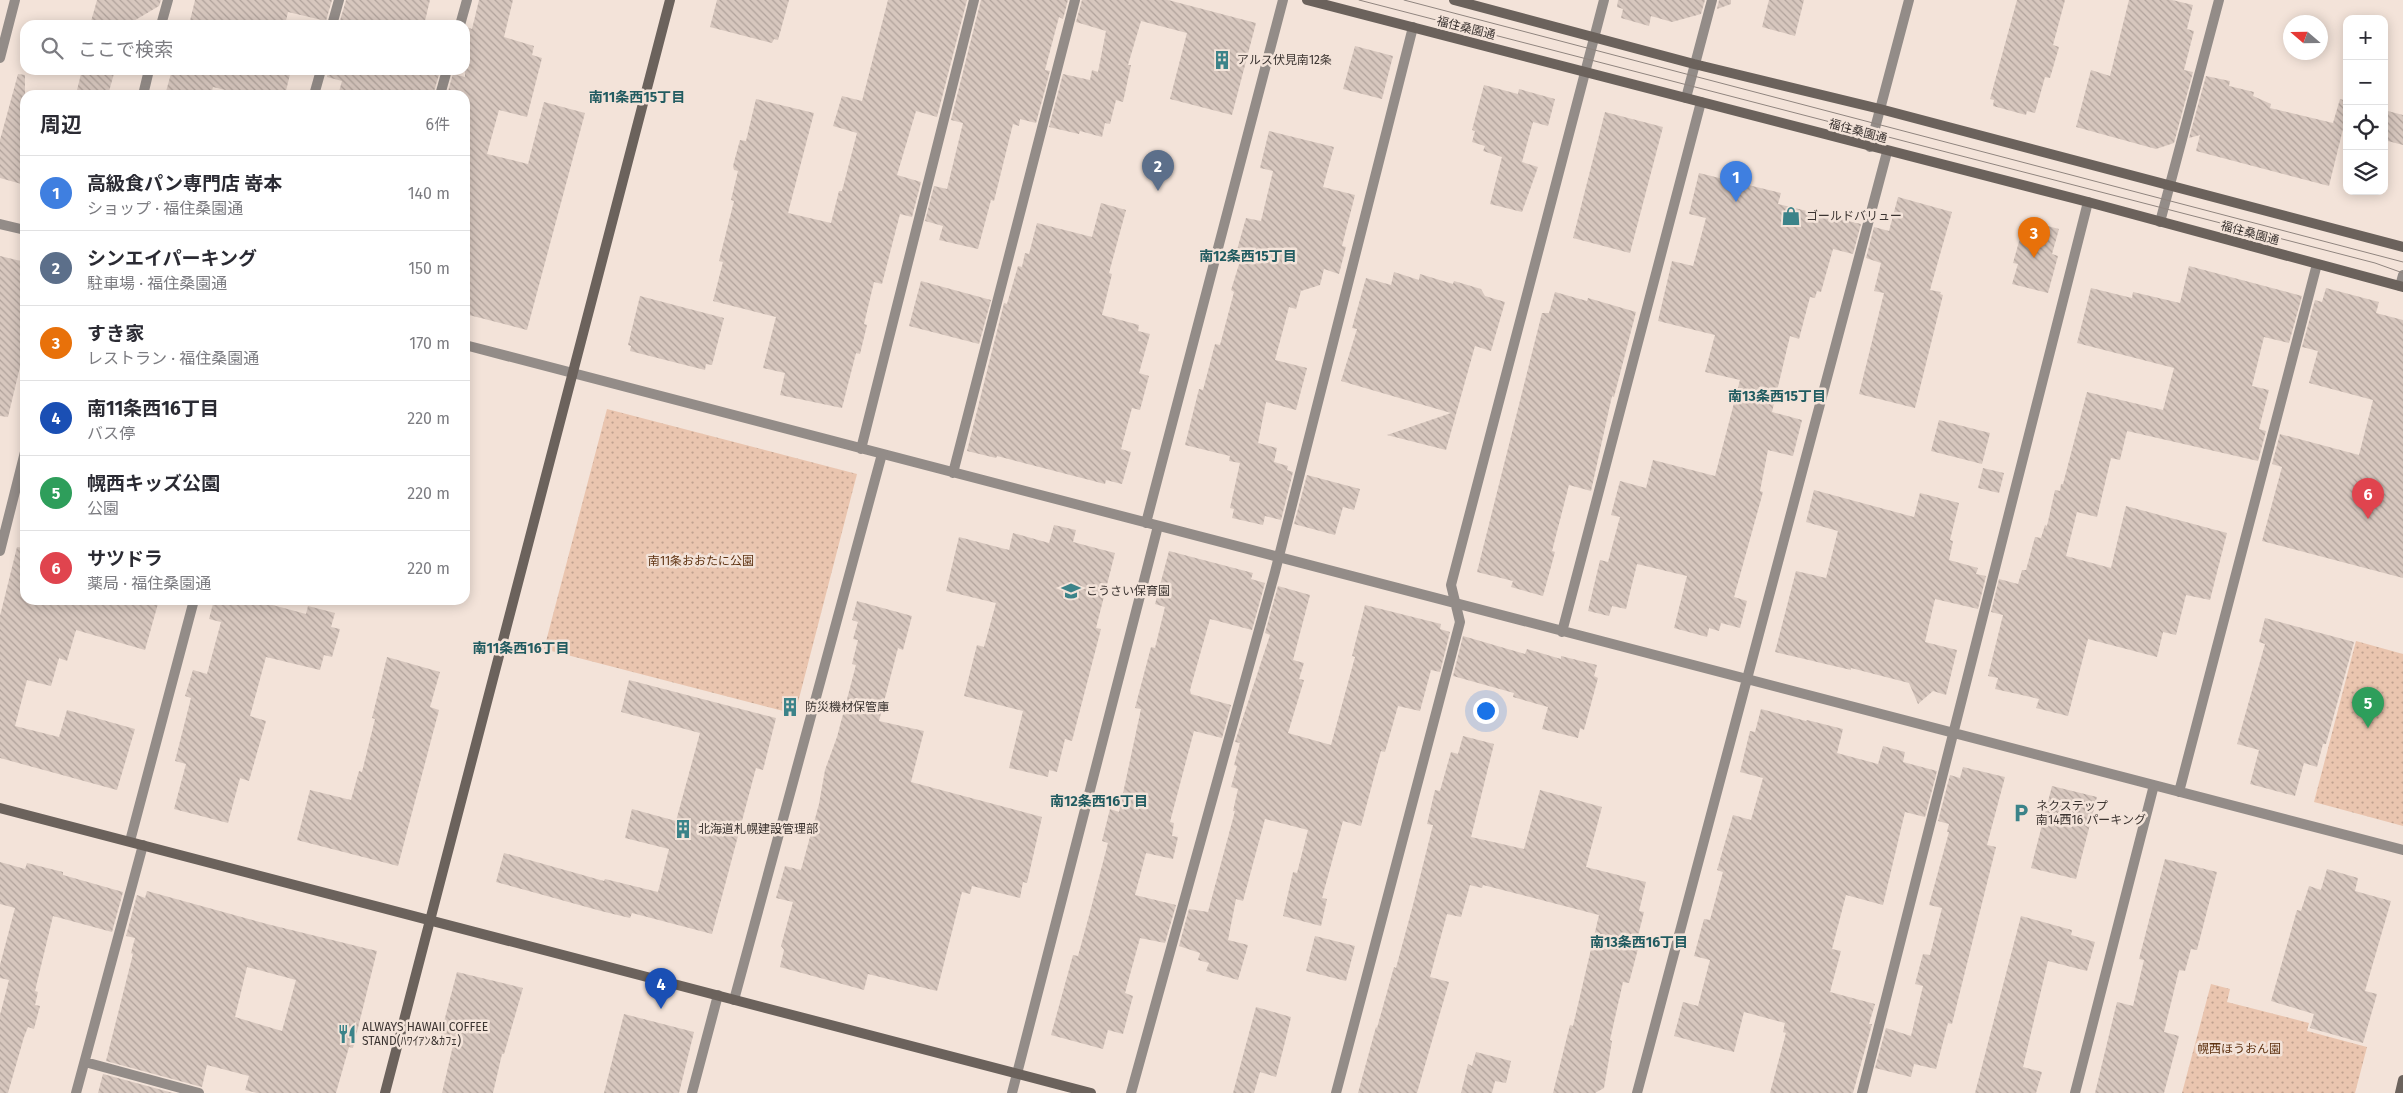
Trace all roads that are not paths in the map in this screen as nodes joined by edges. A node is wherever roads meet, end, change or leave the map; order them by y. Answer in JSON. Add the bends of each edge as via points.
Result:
{"nodes":[{"id":1,"x":15,"y":0,"type":"edge"},
{"id":2,"x":168,"y":0,"type":"edge"},
{"id":3,"x":339,"y":0,"type":"edge"},
{"id":4,"x":467,"y":0,"type":"edge"},
{"id":5,"x":670,"y":0,"type":"edge"},
{"id":6,"x":974,"y":0,"type":"edge"},
{"id":7,"x":1075,"y":0,"type":"edge"},
{"id":8,"x":1284,"y":0,"type":"edge"},
{"id":9,"x":1307,"y":0,"type":"edge"},
{"id":10,"x":1454,"y":0,"type":"edge"},
{"id":11,"x":1604,"y":0,"type":"edge"},
{"id":12,"x":1712,"y":0,"type":"edge"},
{"id":13,"x":1909,"y":0,"type":"edge"},
{"id":14,"x":2219,"y":0,"type":"edge"},
{"id":15,"x":163,"y":20,"type":"edge"},
{"id":16,"x":333,"y":20,"type":"edge"},
{"id":17,"x":461,"y":20,"type":"edge"},
{"id":18,"x":1413,"y":27,"type":"junction"},
{"id":19,"x":1594,"y":37,"type":"junction"},
{"id":20,"x":0,"y":58,"type":"edge"},
{"id":21,"x":1694,"y":64,"type":"junction"},
{"id":22,"x":1585,"y":71,"type":"junction"},
{"id":23,"x":148,"y":75,"type":"edge"},
{"id":24,"x":320,"y":75,"type":"edge"},
{"id":25,"x":446,"y":75,"type":"edge"},
{"id":26,"x":144,"y":90,"type":"edge"},
{"id":27,"x":315,"y":90,"type":"edge"},
{"id":28,"x":441,"y":90,"type":"edge"},
{"id":29,"x":1686,"y":98,"type":"junction"},
{"id":30,"x":1701,"y":102,"type":"junction"},
{"id":31,"x":1880,"y":109,"type":"junction"},
{"id":32,"x":1870,"y":147,"type":"junction"},
{"id":33,"x":1887,"y":152,"type":"junction"},
{"id":34,"x":2169,"y":185,"type":"junction"},
{"id":35,"x":2088,"y":202,"type":"junction"},
{"id":36,"x":2160,"y":222,"type":"junction"},
{"id":37,"x":0,"y":224,"type":"edge"},
{"id":38,"x":20,"y":229,"type":"edge"},
{"id":39,"x":2403,"y":247,"type":"edge"},
{"id":40,"x":2317,"y":264,"type":"junction"},
{"id":41,"x":2403,"y":275,"type":"edge"},
{"id":42,"x":2402,"y":286,"type":"edge"},
{"id":43,"x":470,"y":346,"type":"edge"},
{"id":44,"x":573,"y":374,"type":"junction"},
{"id":45,"x":861,"y":449,"type":"junction"},
{"id":46,"x":882,"y":454,"type":"junction"},
{"id":47,"x":20,"y":472,"type":"edge"},
{"id":48,"x":953,"y":473,"type":"junction"},
{"id":49,"x":1146,"y":523,"type":"junction"},
{"id":50,"x":1158,"y":526,"type":"junction"},
{"id":51,"x":0,"y":551,"type":"edge"},
{"id":52,"x":1279,"y":558,"type":"junction"},
{"id":53,"x":1456,"y":604,"type":"junction"},
{"id":54,"x":193,"y":605,"type":"edge"},
{"id":55,"x":1562,"y":632,"type":"junction"},
{"id":56,"x":1746,"y":679,"type":"junction"},
{"id":57,"x":1954,"y":733,"type":"junction"},
{"id":58,"x":2154,"y":785,"type":"junction"},
{"id":59,"x":2179,"y":792,"type":"junction"},
{"id":60,"x":0,"y":808,"type":"edge"},
{"id":61,"x":130,"y":841,"type":"junction"},
{"id":62,"x":143,"y":845,"type":"junction"},
{"id":63,"x":2403,"y":850,"type":"edge"},
{"id":64,"x":431,"y":920,"type":"junction"},
{"id":65,"x":718,"y":995,"type":"junction"},
{"id":66,"x":734,"y":1000,"type":"junction"},
{"id":67,"x":84,"y":1062,"type":"junction"},
{"id":68,"x":1017,"y":1074,"type":"junction"},
{"id":69,"x":2403,"y":1080,"type":"edge"},
{"id":70,"x":76,"y":1093,"type":"edge"},
{"id":71,"x":199,"y":1093,"type":"edge"},
{"id":72,"x":385,"y":1093,"type":"edge"},
{"id":73,"x":692,"y":1093,"type":"edge"},
{"id":74,"x":1012,"y":1093,"type":"edge"},
{"id":75,"x":1091,"y":1093,"type":"edge"},
{"id":76,"x":1131,"y":1093,"type":"edge"},
{"id":77,"x":1336,"y":1093,"type":"edge"},
{"id":78,"x":1637,"y":1093,"type":"edge"},
{"id":79,"x":1862,"y":1093,"type":"edge"},
{"id":80,"x":2075,"y":1093,"type":"edge"},
{"id":81,"x":2400,"y":1093,"type":"edge"}],
"edges":[{"from":1,"to":20,"type":"street"},
{"from":2,"to":15,"type":"street"},
{"from":3,"to":16,"type":"street"},
{"from":4,"to":17,"type":"street"},
{"from":5,"to":44,"type":"street"},
{"from":6,"to":45,"type":"street"},
{"from":7,"to":48,"type":"street"},
{"from":8,"to":49,"type":"street"},
{"from":9,"to":18,"type":"street","name":"福住桑園通"},
{"from":10,"to":19,"type":"street","name":"福住桑園通"},
{"from":11,"to":19,"type":"street"},
{"from":12,"to":21,"type":"street"},
{"from":13,"to":31,"type":"street"},
{"from":14,"to":34,"type":"street"},
{"from":18,"to":22,"type":"street","name":"福住桑園通"},
{"from":18,"to":52,"type":"street"},
{"from":19,"to":21,"type":"street","name":"福住桑園通"},
{"from":19,"to":22,"type":"street"},
{"from":21,"to":29,"type":"street"},
{"from":21,"to":31,"type":"street","name":"福住桑園通"},
{"from":22,"to":29,"type":"street","name":"福住桑園通"},
{"from":22,"to":53,"type":"street","via":[[1452,585]]},
{"from":23,"to":26,"type":"street"},
{"from":24,"to":27,"type":"street"},
{"from":25,"to":28,"type":"street"},
{"from":29,"to":30,"type":"street","name":"福住桑園通"},
{"from":30,"to":32,"type":"street","name":"福住桑園通"},
{"from":30,"to":55,"type":"street"},
{"from":31,"to":32,"type":"street"},
{"from":31,"to":34,"type":"street","name":"福住桑園通"},
{"from":32,"to":33,"type":"street","name":"福住桑園通"},
{"from":33,"to":35,"type":"street","name":"福住桑園通"},
{"from":33,"to":56,"type":"street"},
{"from":34,"to":36,"type":"street"},
{"from":34,"to":39,"type":"street","name":"福住桑園通"},
{"from":35,"to":36,"type":"street","name":"福住桑園通"},
{"from":35,"to":57,"type":"street"},
{"from":36,"to":40,"type":"street","name":"福住桑園通"},
{"from":37,"to":38,"type":"street"},
{"from":40,"to":42,"type":"street","name":"福住桑園通"},
{"from":40,"to":59,"type":"street"},
{"from":41,"to":42,"type":"street"},
{"from":43,"to":44,"type":"street"},
{"from":44,"to":45,"type":"street"},
{"from":44,"to":64,"type":"street"},
{"from":45,"to":46,"type":"street"},
{"from":46,"to":48,"type":"street"},
{"from":46,"to":66,"type":"street"},
{"from":47,"to":51,"type":"street"},
{"from":48,"to":49,"type":"street"},
{"from":49,"to":50,"type":"street"},
{"from":50,"to":52,"type":"street"},
{"from":50,"to":68,"type":"street"},
{"from":52,"to":53,"type":"street"},
{"from":52,"to":76,"type":"street"},
{"from":53,"to":55,"type":"street"},
{"from":53,"to":77,"type":"street","via":[[1460,622]]},
{"from":54,"to":61,"type":"street"},
{"from":55,"to":56,"type":"street"},
{"from":56,"to":57,"type":"street"},
{"from":56,"to":78,"type":"street"},
{"from":57,"to":58,"type":"street"},
{"from":57,"to":79,"type":"street"},
{"from":58,"to":59,"type":"street"},
{"from":58,"to":80,"type":"street"},
{"from":59,"to":63,"type":"street"},
{"from":60,"to":61,"type":"street"},
{"from":61,"to":62,"type":"street"},
{"from":62,"to":64,"type":"street"},
{"from":62,"to":67,"type":"street"},
{"from":64,"to":65,"type":"street"},
{"from":64,"to":72,"type":"street"},
{"from":65,"to":66,"type":"street"},
{"from":65,"to":73,"type":"street"},
{"from":66,"to":68,"type":"street"},
{"from":67,"to":70,"type":"street"},
{"from":67,"to":71,"type":"street"},
{"from":68,"to":74,"type":"street"},
{"from":68,"to":75,"type":"street"},
{"from":69,"to":81,"type":"street"}]}
